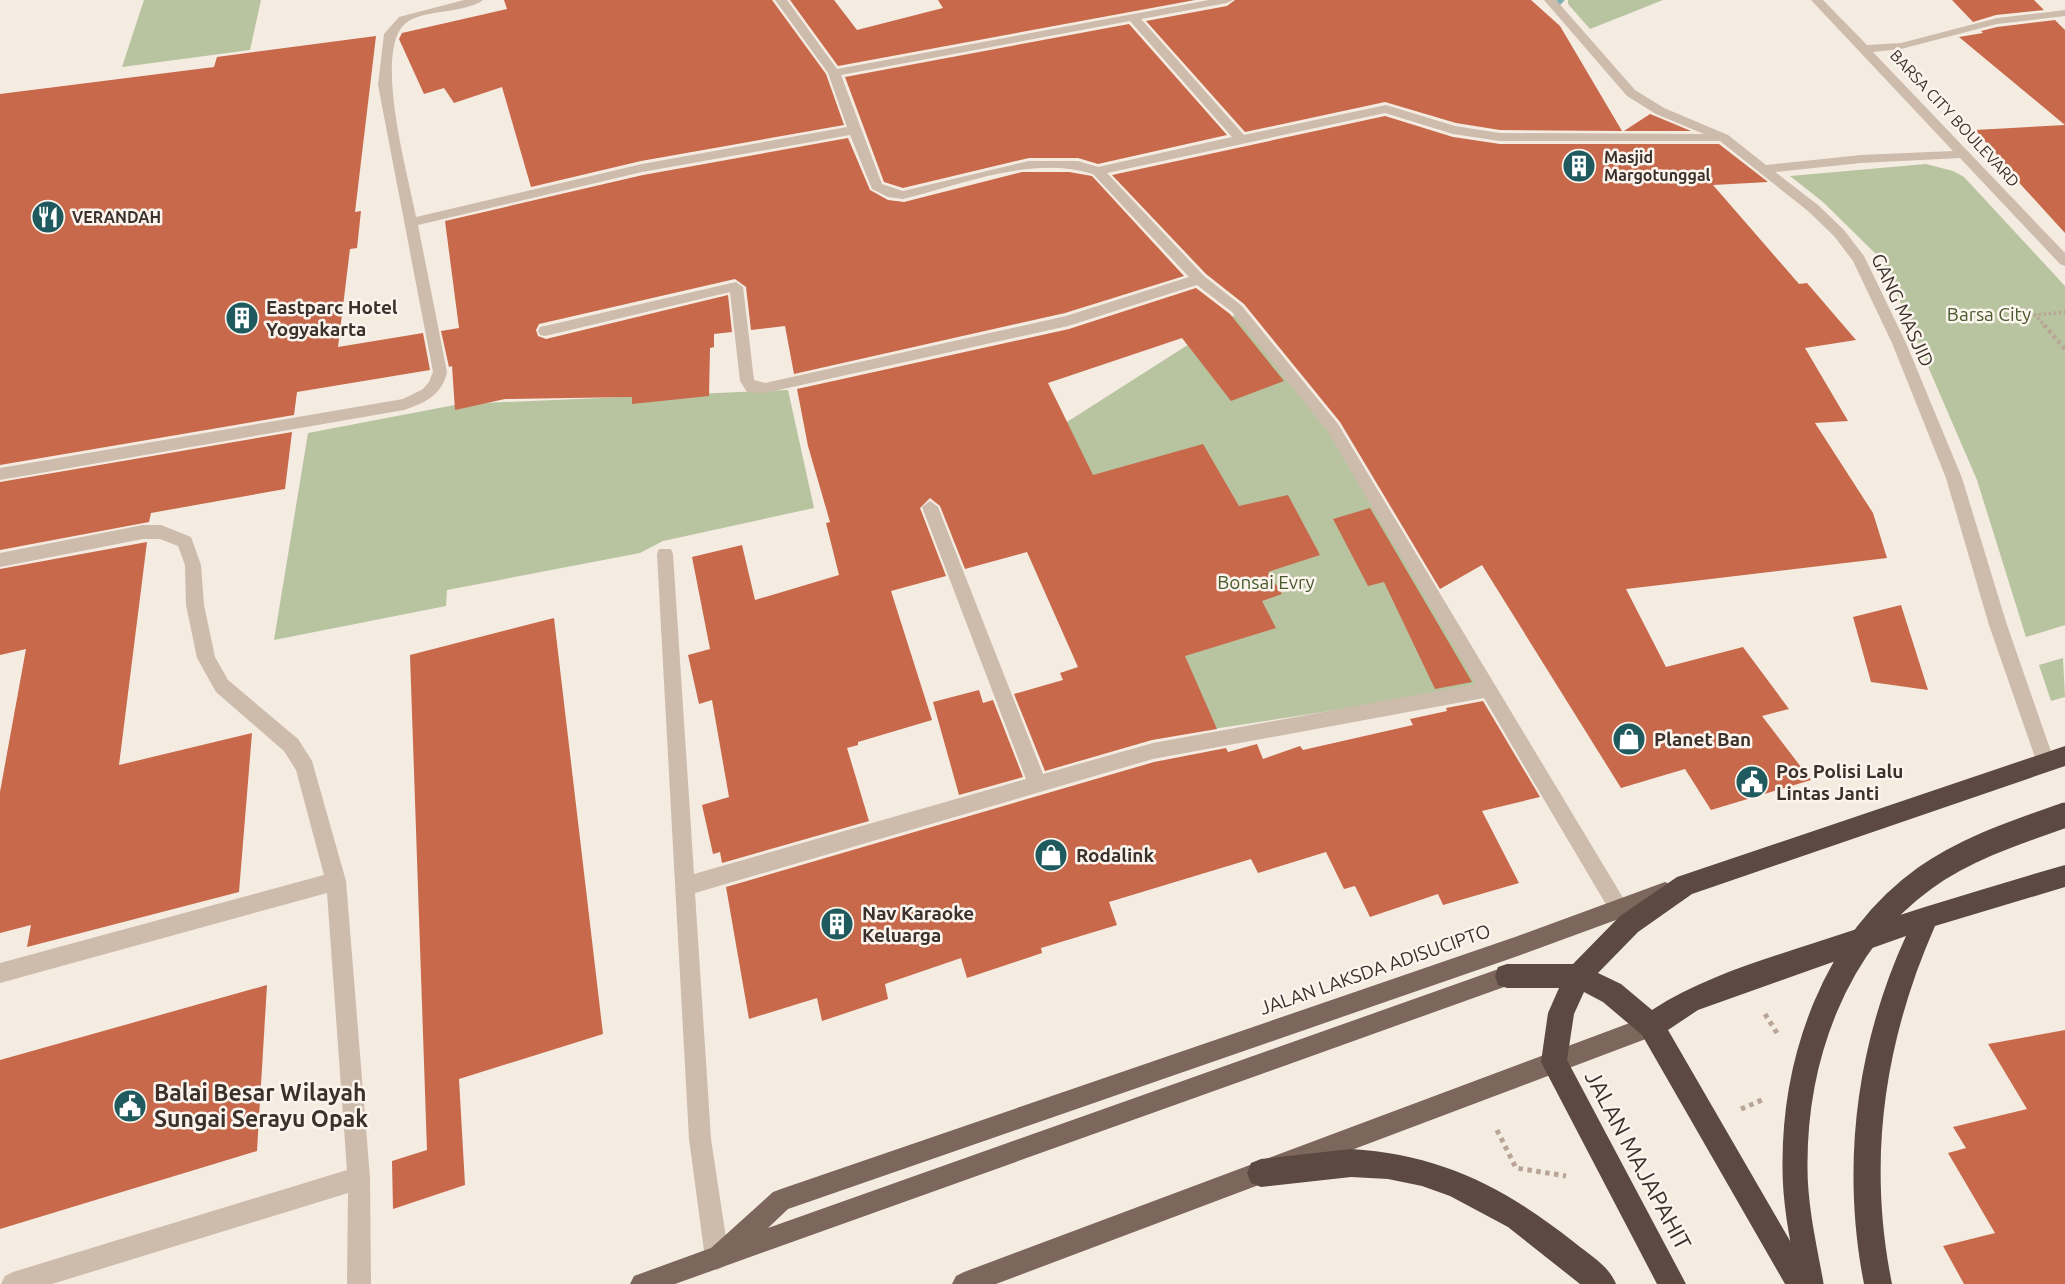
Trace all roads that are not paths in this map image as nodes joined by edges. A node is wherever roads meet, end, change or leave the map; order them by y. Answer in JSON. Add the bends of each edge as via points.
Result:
{"nodes":[{"id":1,"x":477,"y":0,"type":"edge"},
{"id":2,"x":782,"y":0,"type":"edge"},
{"id":3,"x":1227,"y":0,"type":"edge"},
{"id":4,"x":1550,"y":0,"type":"edge"},
{"id":5,"x":1817,"y":0,"type":"edge"},
{"id":6,"x":2065,"y":13,"type":"edge"},
{"id":7,"x":1133,"y":18,"type":"junction"},
{"id":8,"x":1866,"y":49,"type":"junction"},
{"id":9,"x":834,"y":73,"type":"junction"},
{"id":10,"x":854,"y":130,"type":"junction"},
{"id":11,"x":1724,"y":138,"type":"junction"},
{"id":12,"x":1241,"y":139,"type":"junction"},
{"id":13,"x":1964,"y":154,"type":"junction"},
{"id":14,"x":1765,"y":169,"type":"junction"},
{"id":15,"x":1098,"y":171,"type":"junction"},
{"id":16,"x":412,"y":222,"type":"junction"},
{"id":17,"x":2065,"y":261,"type":"edge"},
{"id":18,"x":1199,"y":279,"type":"junction"},
{"id":19,"x":545,"y":331,"type":"dead end"},
{"id":20,"x":0,"y":474,"type":"edge"},
{"id":21,"x":930,"y":508,"type":"dead end"},
{"id":22,"x":665,"y":554,"type":"dead end"},
{"id":23,"x":0,"y":560,"type":"edge"},
{"id":24,"x":1490,"y":689,"type":"junction"},
{"id":25,"x":2055,"y":760,"type":"edge"},
{"id":26,"x":1037,"y":784,"type":"junction"},
{"id":27,"x":2065,"y":815,"type":"edge"},
{"id":28,"x":2065,"y":876,"type":"edge"},
{"id":29,"x":336,"y":881,"type":"junction"},
{"id":30,"x":686,"y":886,"type":"junction"},
{"id":31,"x":1927,"y":917,"type":"junction"},
{"id":32,"x":1621,"y":923,"type":"junction"},
{"id":33,"x":0,"y":973,"type":"edge"},
{"id":34,"x":1507,"y":976,"type":"joint"},
{"id":35,"x":1578,"y":976,"type":"junction"},
{"id":36,"x":1651,"y":1026,"type":"junction"},
{"id":37,"x":1554,"y":1062,"type":"junction"},
{"id":38,"x":1261,"y":1173,"type":"junction"},
{"id":39,"x":359,"y":1178,"type":"junction"},
{"id":40,"x":717,"y":1258,"type":"junction"},
{"id":41,"x":13,"y":1284,"type":"edge"},
{"id":42,"x":359,"y":1284,"type":"edge"},
{"id":43,"x":642,"y":1284,"type":"edge"},
{"id":44,"x":964,"y":1284,"type":"edge"},
{"id":45,"x":1602,"y":1284,"type":"edge"},
{"id":46,"x":1672,"y":1284,"type":"edge"},
{"id":47,"x":1801,"y":1284,"type":"edge"},
{"id":48,"x":1811,"y":1284,"type":"edge"},
{"id":49,"x":1878,"y":1284,"type":"edge"}],
"edges":[{"from":1,"to":16,"type":"street","via":[[403,19],[390,34],[384,85]]},
{"from":2,"to":9,"type":"street"},
{"from":3,"to":7,"type":"street"},
{"from":4,"to":11,"type":"street","name":"GANG MASJID","via":[[1631,93],[1660,111]]},
{"from":5,"to":8,"type":"street","name":"BARSA CITY BOULEVARD"},
{"from":6,"to":8,"type":"street","via":[[1997,21],[1901,46]]},
{"from":7,"to":9,"type":"street"},
{"from":7,"to":12,"type":"street"},
{"from":8,"to":13,"type":"street","name":"BARSA CITY BOULEVARD"},
{"from":9,"to":10,"type":"street"},
{"from":10,"to":15,"type":"street","via":[[877,186],[893,194],[1030,165],[1087,166]]},
{"from":10,"to":16,"type":"street","via":[[642,168]]},
{"from":11,"to":12,"type":"street","via":[[1500,137],[1453,130],[1386,109]]},
{"from":11,"to":14,"type":"street","name":"GANG MASJID"},
{"from":12,"to":15,"type":"street"},
{"from":13,"to":14,"type":"street"},
{"from":13,"to":17,"type":"street","name":"BARSA CITY BOULEVARD"},
{"from":14,"to":25,"type":"street","name":"GANG MASJID","via":[[1839,233],[1866,270],[1954,478],[1998,625]]},
{"from":15,"to":18,"type":"street"},
{"from":16,"to":20,"type":"street","via":[[440,372],[438,383],[420,399]]},
{"from":18,"to":19,"type":"street","via":[[1068,321],[765,388],[751,388],[747,381],[736,287]]},
{"from":18,"to":24,"type":"street","via":[[1237,309],[1333,428]]},
{"from":21,"to":26,"type":"street"},
{"from":22,"to":30,"type":"street"},
{"from":23,"to":29,"type":"street","via":[[143,531],[161,532],[184,542],[192,565],[206,658],[222,686],[291,745],[304,767]]},
{"from":24,"to":26,"type":"street","via":[[1153,751]]},
{"from":24,"to":32,"type":"street"},
{"from":25,"to":32,"type":"highway","via":[[1685,885]]},
{"from":26,"to":30,"type":"street"},
{"from":27,"to":48,"type":"highway","bridge":true,"via":[[1995,840],[1908,891],[1841,971],[1814,1031],[1801,1093],[1795,1168]]},
{"from":28,"to":31,"type":"highway"},
{"from":29,"to":33,"type":"street"},
{"from":29,"to":39,"type":"street"},
{"from":30,"to":40,"type":"street","via":[[700,1139]]},
{"from":31,"to":36,"type":"highway","via":[[1690,1000]]},
{"from":31,"to":49,"type":"highway","via":[[1906,959],[1891,1008],[1870,1110],[1865,1161],[1867,1223]]},
{"from":32,"to":35,"type":"highway"},
{"from":32,"to":40,"type":"main road","name":"JALAN LAKSDA ADISUCIPTO","via":[[1491,956],[781,1200]]},
{"from":34,"to":35,"type":"highway"},
{"from":34,"to":40,"type":"main road","name":"JALAN LAKSDA ADISUCIPTO"},
{"from":35,"to":36,"type":"highway","via":[[1612,993]]},
{"from":35,"to":37,"type":"highway","via":[[1561,1013]]},
{"from":36,"to":37,"type":"main road"},
{"from":36,"to":47,"type":"highway"},
{"from":37,"to":38,"type":"main road"},
{"from":37,"to":46,"type":"highway","name":"JALAN MAJAPAHIT"},
{"from":38,"to":44,"type":"main road"},
{"from":38,"to":45,"type":"highway","via":[[1352,1163],[1405,1168],[1462,1184],[1545,1235]]},
{"from":39,"to":41,"type":"street"},
{"from":39,"to":42,"type":"street"},
{"from":40,"to":43,"type":"main road","name":"JALAN LAKSDA ADISUCIPTO"}]}
